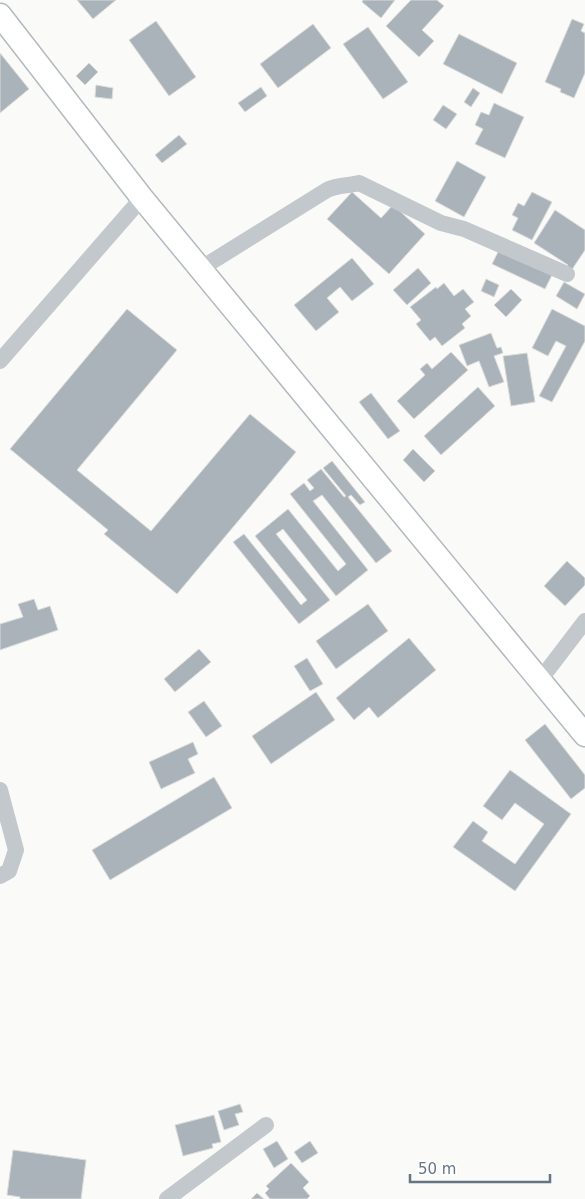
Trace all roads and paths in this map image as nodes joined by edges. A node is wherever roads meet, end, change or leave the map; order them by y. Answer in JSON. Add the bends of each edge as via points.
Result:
{"nodes":[{"id":1,"x":0,"y":16,"type":"edge"},
{"id":2,"x":142,"y":198,"type":"junction"},
{"id":3,"x":200,"y":269,"type":"junction"},
{"id":4,"x":567,"y":274,"type":"dead end"},
{"id":5,"x":0,"y":361,"type":"edge"},
{"id":6,"x":585,"y":620,"type":"edge"},
{"id":7,"x":540,"y":680,"type":"junction"},
{"id":8,"x":585,"y":734,"type":"edge"},
{"id":9,"x":0,"y":790,"type":"edge"},
{"id":10,"x":0,"y":876,"type":"edge"},
{"id":11,"x":266,"y":1125,"type":"dead end"},
{"id":12,"x":167,"y":1199,"type":"edge"}],
"edges":[{"from":1,"to":2,"type":"main road"},
{"from":2,"to":3,"type":"main road"},
{"from":2,"to":5,"type":"street"},
{"from":3,"to":4,"type":"street","via":[[327,190],[358,183],[441,223],[464,229]]},
{"from":3,"to":7,"type":"main road"},
{"from":6,"to":7,"type":"street"},
{"from":7,"to":8,"type":"main road"},
{"from":9,"to":10,"type":"street","via":[[16,850],[9,871]]},
{"from":11,"to":12,"type":"street"}]}
